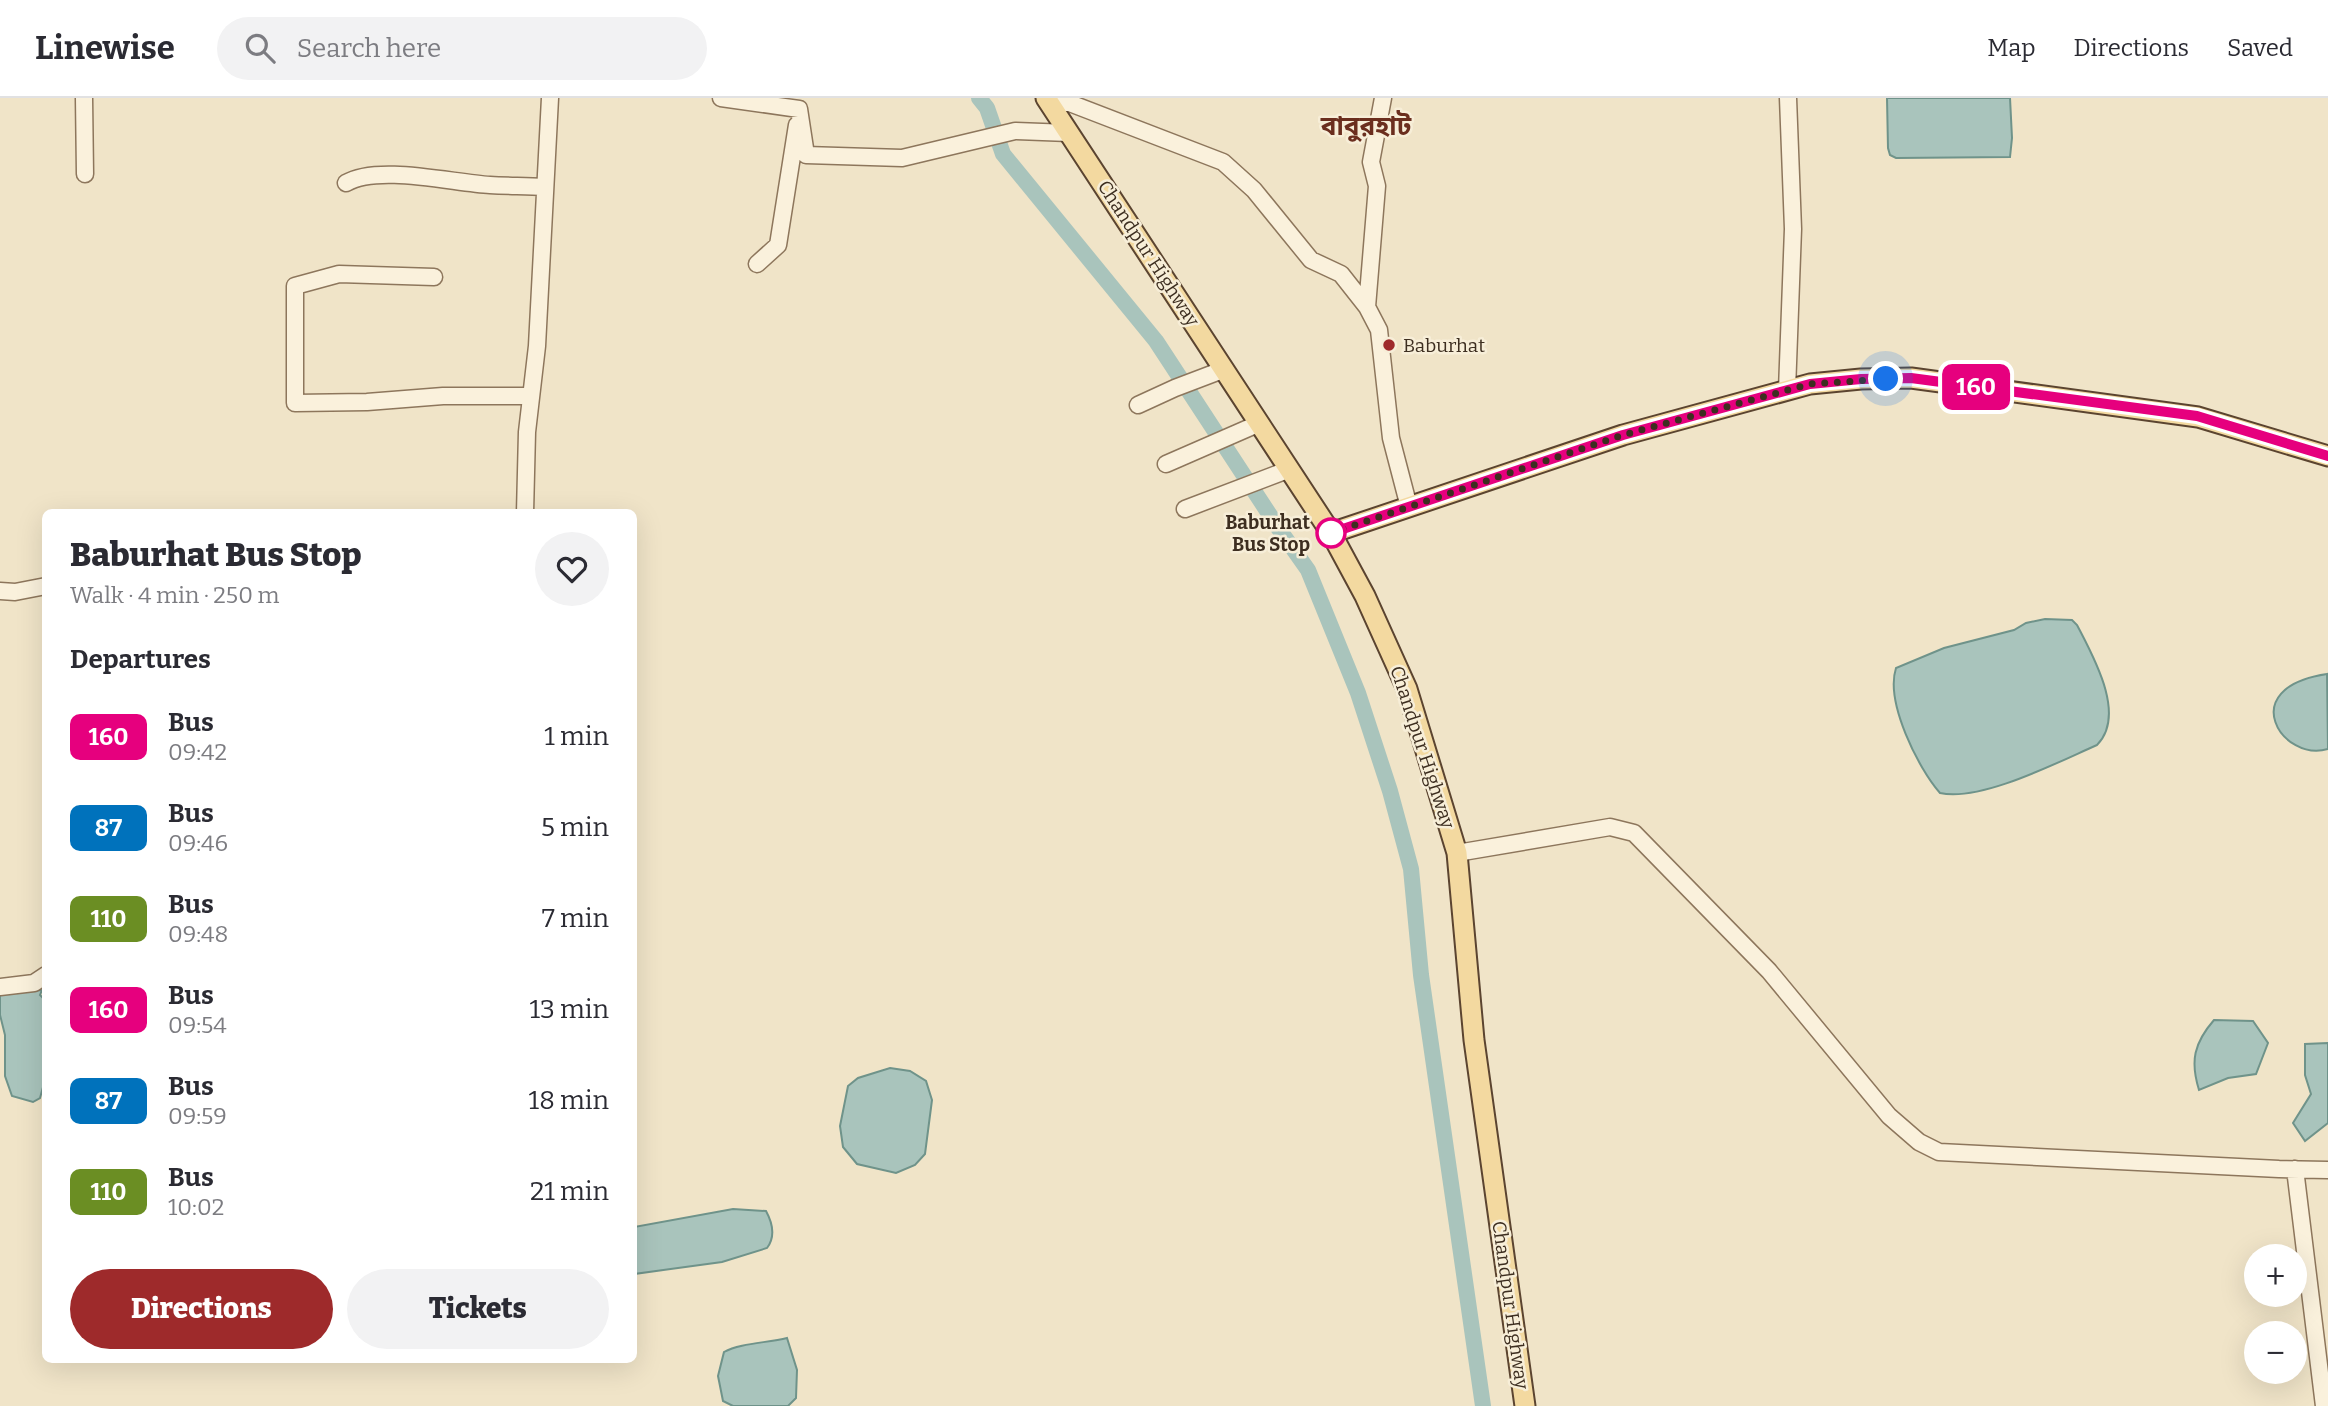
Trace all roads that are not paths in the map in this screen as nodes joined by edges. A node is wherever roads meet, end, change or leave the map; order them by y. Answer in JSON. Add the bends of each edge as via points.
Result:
{"nodes":[{"id":1,"x":83,"y":98,"type":"edge"},
{"id":2,"x":550,"y":98,"type":"edge"},
{"id":3,"x":721,"y":98,"type":"edge"},
{"id":4,"x":1382,"y":98,"type":"edge"},
{"id":5,"x":1788,"y":98,"type":"edge"},
{"id":6,"x":1049,"y":102,"type":"edge"},
{"id":7,"x":799,"y":109,"type":"junction"},
{"id":8,"x":1069,"y":133,"type":"junction"},
{"id":9,"x":85,"y":174,"type":"dead end"},
{"id":10,"x":346,"y":183,"type":"dead end"},
{"id":11,"x":544,"y":187,"type":"junction"},
{"id":12,"x":757,"y":264,"type":"dead end"},
{"id":13,"x":434,"y":277,"type":"dead end"},
{"id":14,"x":1367,"y":307,"type":"junction"},
{"id":15,"x":1224,"y":369,"type":"junction"},
{"id":16,"x":1787,"y":390,"type":"junction"},
{"id":17,"x":531,"y":396,"type":"junction"},
{"id":18,"x":1138,"y":405,"type":"dead end"},
{"id":19,"x":1260,"y":423,"type":"junction"},
{"id":20,"x":2328,"y":456,"type":"edge"},
{"id":21,"x":1166,"y":464,"type":"dead end"},
{"id":22,"x":1290,"y":469,"type":"junction"},
{"id":23,"x":1409,"y":507,"type":"junction"},
{"id":24,"x":525,"y":509,"type":"edge"},
{"id":25,"x":1185,"y":509,"type":"dead end"},
{"id":26,"x":1331,"y":533,"type":"junction"},
{"id":27,"x":42,"y":587,"type":"edge"},
{"id":28,"x":0,"y":591,"type":"edge"},
{"id":29,"x":1457,"y":853,"type":"junction"},
{"id":30,"x":42,"y":978,"type":"edge"},
{"id":31,"x":0,"y":987,"type":"edge"},
{"id":32,"x":2295,"y":1169,"type":"junction"},
{"id":33,"x":2328,"y":1170,"type":"edge"},
{"id":34,"x":1525,"y":1406,"type":"edge"},
{"id":35,"x":2324,"y":1406,"type":"edge"}],
"edges":[{"from":1,"to":9,"type":"street"},
{"from":2,"to":11,"type":"street"},
{"from":3,"to":7,"type":"street"},
{"from":4,"to":14,"type":"street","via":[[1371,162],[1377,186]]},
{"from":5,"to":16,"type":"street","via":[[1793,229]]},
{"from":6,"to":8,"type":"main road","name":"Chandpur Highway"},
{"from":6,"to":14,"type":"street","via":[[1067,102],[1223,162],[1254,190],[1311,260],[1341,274]]},
{"from":7,"to":8,"type":"street","via":[[806,155],[901,158],[1015,131]]},
{"from":7,"to":12,"type":"street","via":[[778,245]]},
{"from":8,"to":15,"type":"main road","name":"Chandpur Highway"},
{"from":10,"to":11,"type":"street","via":[[383,174]]},
{"from":11,"to":17,"type":"street"},
{"from":13,"to":17,"type":"street","via":[[339,274],[295,286],[295,403]]},
{"from":14,"to":23,"type":"street","via":[[1379,330],[1391,438]]},
{"from":15,"to":18,"type":"street"},
{"from":15,"to":19,"type":"main road","name":"Chandpur Highway"},
{"from":16,"to":20,"type":"main road","via":[[1810,384],[1911,378],[2197,416]]},
{"from":16,"to":23,"type":"main road","via":[[1623,435]]},
{"from":17,"to":24,"type":"street"},
{"from":19,"to":21,"type":"street"},
{"from":19,"to":22,"type":"main road","name":"Chandpur Highway"},
{"from":22,"to":25,"type":"street"},
{"from":22,"to":26,"type":"main road","name":"Chandpur Highway"},
{"from":23,"to":26,"type":"main road"},
{"from":26,"to":29,"type":"main road","name":"Chandpur Highway","via":[[1407,689]]},
{"from":27,"to":28,"type":"street"},
{"from":29,"to":32,"type":"street","via":[[1610,827],[1634,834],[1769,971],[1889,1116],[1919,1142],[1939,1152]]},
{"from":29,"to":34,"type":"main road","name":"Chandpur Highway","via":[[1474,1040]]},
{"from":30,"to":31,"type":"street"},
{"from":32,"to":33,"type":"street"},
{"from":32,"to":35,"type":"street"}]}
